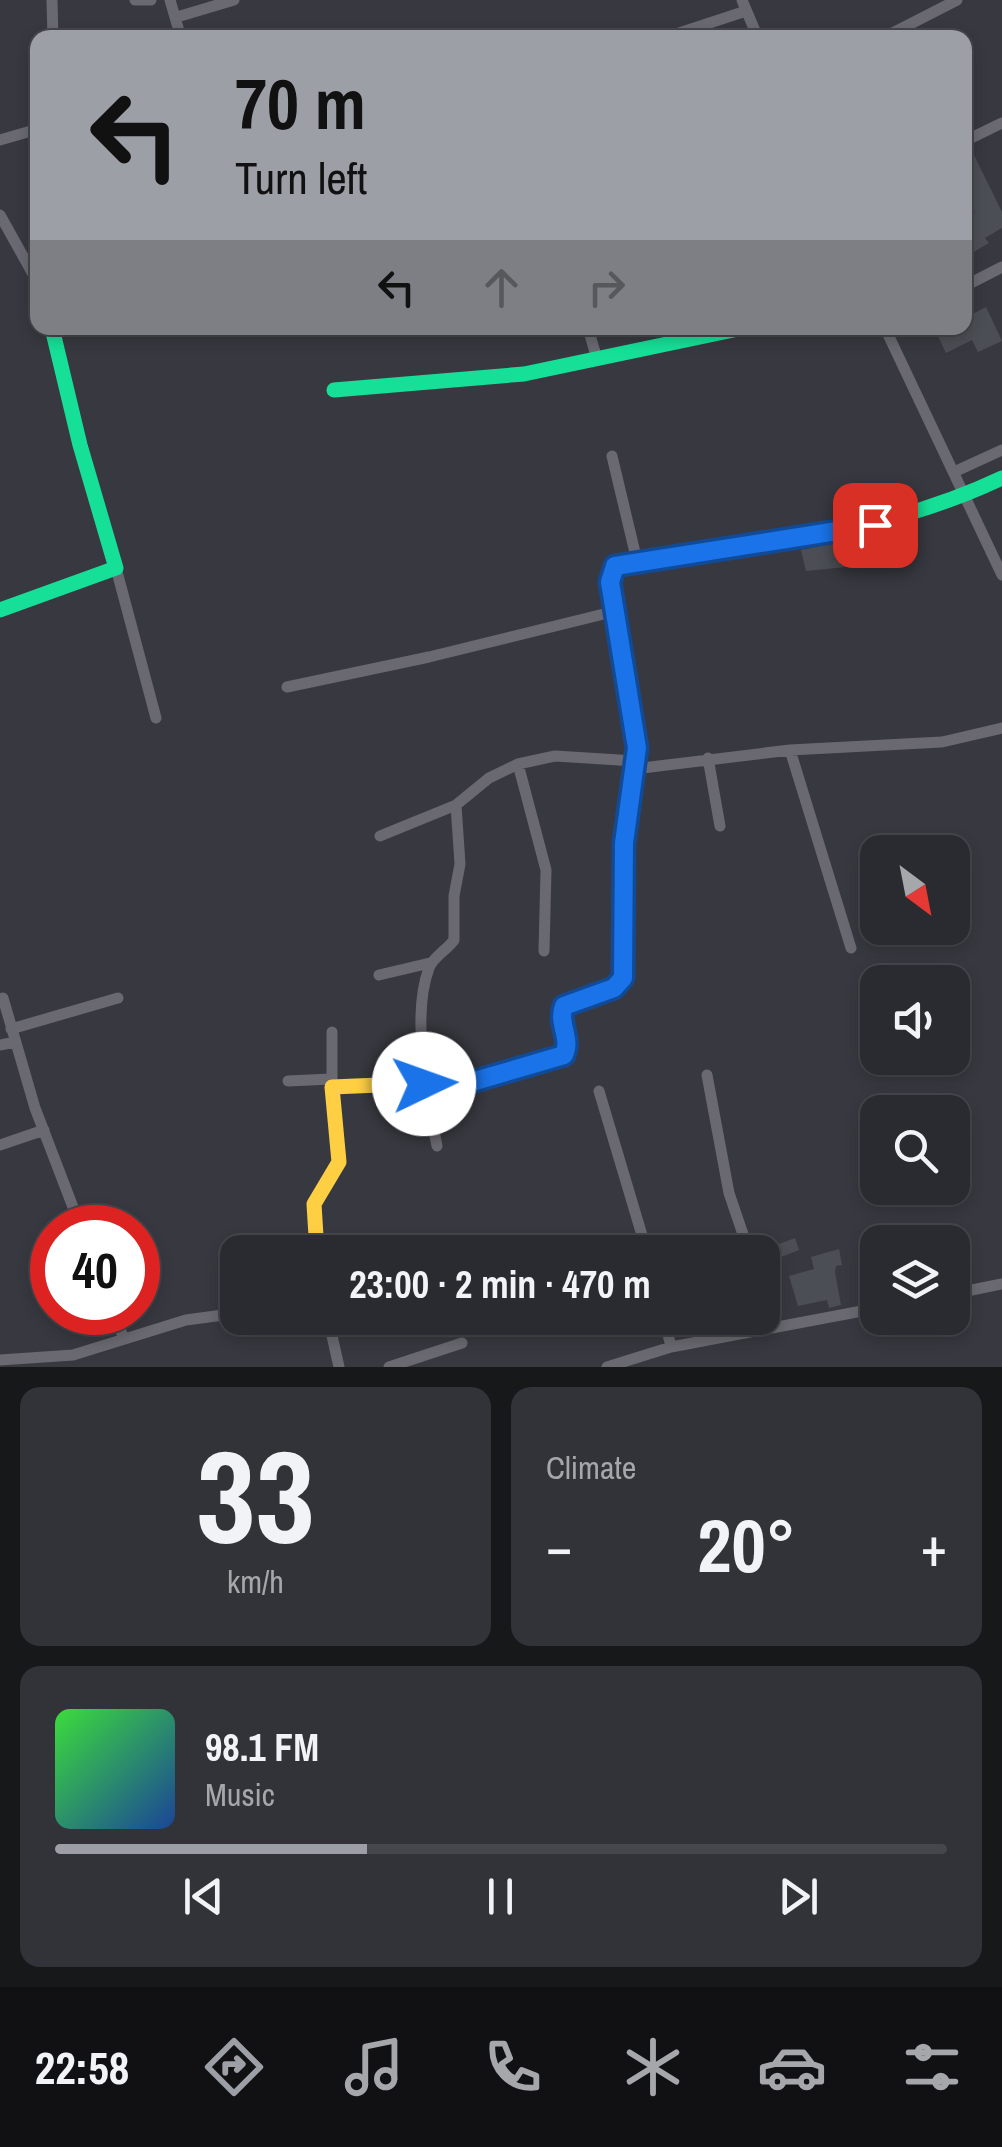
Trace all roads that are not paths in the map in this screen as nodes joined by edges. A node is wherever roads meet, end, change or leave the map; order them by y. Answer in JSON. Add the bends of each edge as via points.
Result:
{"nodes":[{"id":1,"x":52,"y":0,"type":"edge"},
{"id":2,"x":135,"y":0,"type":"edge"},
{"id":3,"x":150,"y":0,"type":"edge"},
{"id":4,"x":170,"y":0,"type":"edge"},
{"id":5,"x":234,"y":0,"type":"edge"},
{"id":6,"x":957,"y":0,"type":"edge"},
{"id":7,"x":744,"y":5,"type":"edge"},
{"id":8,"x":177,"y":18,"type":"junction"},
{"id":9,"x":53,"y":30,"type":"edge"},
{"id":10,"x":179,"y":30,"type":"edge"},
{"id":11,"x":683,"y":30,"type":"edge"},
{"id":12,"x":755,"y":30,"type":"edge"},
{"id":13,"x":898,"y":30,"type":"edge"},
{"id":14,"x":1002,"y":123,"type":"edge"},
{"id":15,"x":30,"y":131,"type":"edge"},
{"id":16,"x":972,"y":138,"type":"edge"},
{"id":17,"x":0,"y":140,"type":"edge"},
{"id":18,"x":0,"y":214,"type":"edge"},
{"id":19,"x":1002,"y":267,"type":"edge"},
{"id":20,"x":30,"y":268,"type":"edge"},
{"id":21,"x":972,"y":282,"type":"edge"},
{"id":22,"x":54,"y":335,"type":"edge"},
{"id":23,"x":590,"y":335,"type":"edge"},
{"id":24,"x":710,"y":335,"type":"edge"},
{"id":25,"x":888,"y":335,"type":"edge"},
{"id":26,"x":596,"y":359,"type":"junction"},
{"id":27,"x":334,"y":390,"type":"dead end"},
{"id":28,"x":1002,"y":450,"type":"edge"},
{"id":29,"x":612,"y":456,"type":"dead end"},
{"id":30,"x":954,"y":472,"type":"junction"},
{"id":31,"x":1002,"y":478,"type":"edge"},
{"id":32,"x":967,"y":496,"type":"junction"},
{"id":33,"x":636,"y":561,"type":"junction"},
{"id":34,"x":116,"y":568,"type":"junction"},
{"id":35,"x":1002,"y":575,"type":"edge"},
{"id":36,"x":0,"y":609,"type":"edge"},
{"id":37,"x":616,"y":611,"type":"junction"},
{"id":38,"x":287,"y":687,"type":"dead end"},
{"id":39,"x":156,"y":718,"type":"dead end"},
{"id":40,"x":1002,"y":728,"type":"edge"},
{"id":41,"x":790,"y":750,"type":"junction"},
{"id":42,"x":708,"y":758,"type":"junction"},
{"id":43,"x":518,"y":764,"type":"junction"},
{"id":44,"x":634,"y":765,"type":"junction"},
{"id":45,"x":456,"y":804,"type":"junction"},
{"id":46,"x":720,"y":826,"type":"dead end"},
{"id":47,"x":380,"y":836,"type":"dead end"},
{"id":48,"x":850,"y":948,"type":"dead end"},
{"id":49,"x":544,"y":951,"type":"dead end"},
{"id":50,"x":430,"y":963,"type":"junction"},
{"id":51,"x":379,"y":974,"type":"dead end"},
{"id":52,"x":3,"y":998,"type":"dead end"},
{"id":53,"x":118,"y":998,"type":"dead end"},
{"id":54,"x":332,"y":1032,"type":"dead end"},
{"id":55,"x":13,"y":1036,"type":"junction"},
{"id":56,"x":0,"y":1045,"type":"edge"},
{"id":57,"x":706,"y":1075,"type":"dead end"},
{"id":58,"x":288,"y":1081,"type":"dead end"},
{"id":59,"x":332,"y":1083,"type":"junction"},
{"id":60,"x":424,"y":1084,"type":"junction"},
{"id":61,"x":600,"y":1091,"type":"dead end"},
{"id":62,"x":44,"y":1130,"type":"junction"},
{"id":63,"x":0,"y":1145,"type":"edge"},
{"id":64,"x":437,"y":1146,"type":"dead end"},
{"id":65,"x":73,"y":1205,"type":"edge"},
{"id":66,"x":316,"y":1235,"type":"edge"},
{"id":67,"x":642,"y":1235,"type":"edge"},
{"id":68,"x":743,"y":1235,"type":"edge"},
{"id":69,"x":1002,"y":1284,"type":"edge"},
{"id":70,"x":970,"y":1290,"type":"edge"},
{"id":71,"x":860,"y":1311,"type":"edge"},
{"id":72,"x":220,"y":1316,"type":"edge"},
{"id":73,"x":780,"y":1325,"type":"edge"},
{"id":74,"x":332,"y":1335,"type":"edge"},
{"id":75,"x":668,"y":1335,"type":"edge"},
{"id":76,"x":730,"y":1335,"type":"edge"},
{"id":77,"x":123,"y":1337,"type":"joint"},
{"id":78,"x":462,"y":1343,"type":"dead end"},
{"id":79,"x":671,"y":1347,"type":"junction"},
{"id":80,"x":0,"y":1360,"type":"edge"},
{"id":81,"x":339,"y":1367,"type":"edge"},
{"id":82,"x":388,"y":1367,"type":"edge"},
{"id":83,"x":607,"y":1367,"type":"edge"}],
"edges":[{"from":1,"to":9,"type":"street"},
{"from":2,"to":3,"type":"street"},
{"from":4,"to":8,"type":"street"},
{"from":5,"to":8,"type":"street"},
{"from":6,"to":13,"type":"street"},
{"from":7,"to":11,"type":"street"},
{"from":7,"to":12,"type":"street"},
{"from":8,"to":10,"type":"street"},
{"from":14,"to":16,"type":"street"},
{"from":15,"to":17,"type":"street"},
{"from":18,"to":20,"type":"street"},
{"from":19,"to":21,"type":"street"},
{"from":22,"to":34,"type":"street"},
{"from":23,"to":26,"type":"street"},
{"from":24,"to":26,"type":"street"},
{"from":25,"to":30,"type":"street"},
{"from":26,"to":27,"type":"street","via":[[524,374]]},
{"from":28,"to":30,"type":"street"},
{"from":29,"to":33,"type":"street"},
{"from":30,"to":32,"type":"street"},
{"from":31,"to":32,"type":"street"},
{"from":32,"to":33,"type":"street","via":[[842,532]]},
{"from":32,"to":35,"type":"street"},
{"from":33,"to":37,"type":"street","via":[[611,573]]},
{"from":34,"to":36,"type":"street"},
{"from":34,"to":39,"type":"street"},
{"from":37,"to":38,"type":"street"},
{"from":37,"to":44,"type":"street","via":[[636,730]]},
{"from":40,"to":41,"type":"street","via":[[942,742]]},
{"from":41,"to":42,"type":"street"},
{"from":41,"to":48,"type":"street"},
{"from":42,"to":44,"type":"street"},
{"from":42,"to":46,"type":"street"},
{"from":43,"to":44,"type":"street","via":[[555,756]]},
{"from":43,"to":45,"type":"street"},
{"from":43,"to":49,"type":"street","via":[[546,870]]},
{"from":44,"to":60,"type":"street","via":[[624,843],[623,978],[614,988],[564,1006],[564,1055],[475,1081]]},
{"from":45,"to":47,"type":"street"},
{"from":45,"to":50,"type":"street","via":[[460,881],[454,940]]},
{"from":50,"to":51,"type":"street"},
{"from":50,"to":60,"type":"street","via":[[423,991]]},
{"from":52,"to":55,"type":"street"},
{"from":53,"to":55,"type":"street"},
{"from":54,"to":59,"type":"street"},
{"from":55,"to":56,"type":"street"},
{"from":55,"to":62,"type":"street"},
{"from":57,"to":68,"type":"street","via":[[728,1193]]},
{"from":58,"to":59,"type":"street"},
{"from":59,"to":60,"type":"street"},
{"from":59,"to":66,"type":"street","via":[[339,1162],[314,1204]]},
{"from":60,"to":64,"type":"street"},
{"from":61,"to":67,"type":"street"},
{"from":62,"to":63,"type":"street"},
{"from":62,"to":65,"type":"street"},
{"from":69,"to":70,"type":"street"},
{"from":71,"to":73,"type":"street"},
{"from":72,"to":77,"type":"street"},
{"from":74,"to":81,"type":"street"},
{"from":75,"to":79,"type":"street"},
{"from":76,"to":79,"type":"street"},
{"from":77,"to":80,"type":"street","via":[[73,1355]]},
{"from":78,"to":82,"type":"street"},
{"from":79,"to":83,"type":"street"}]}
